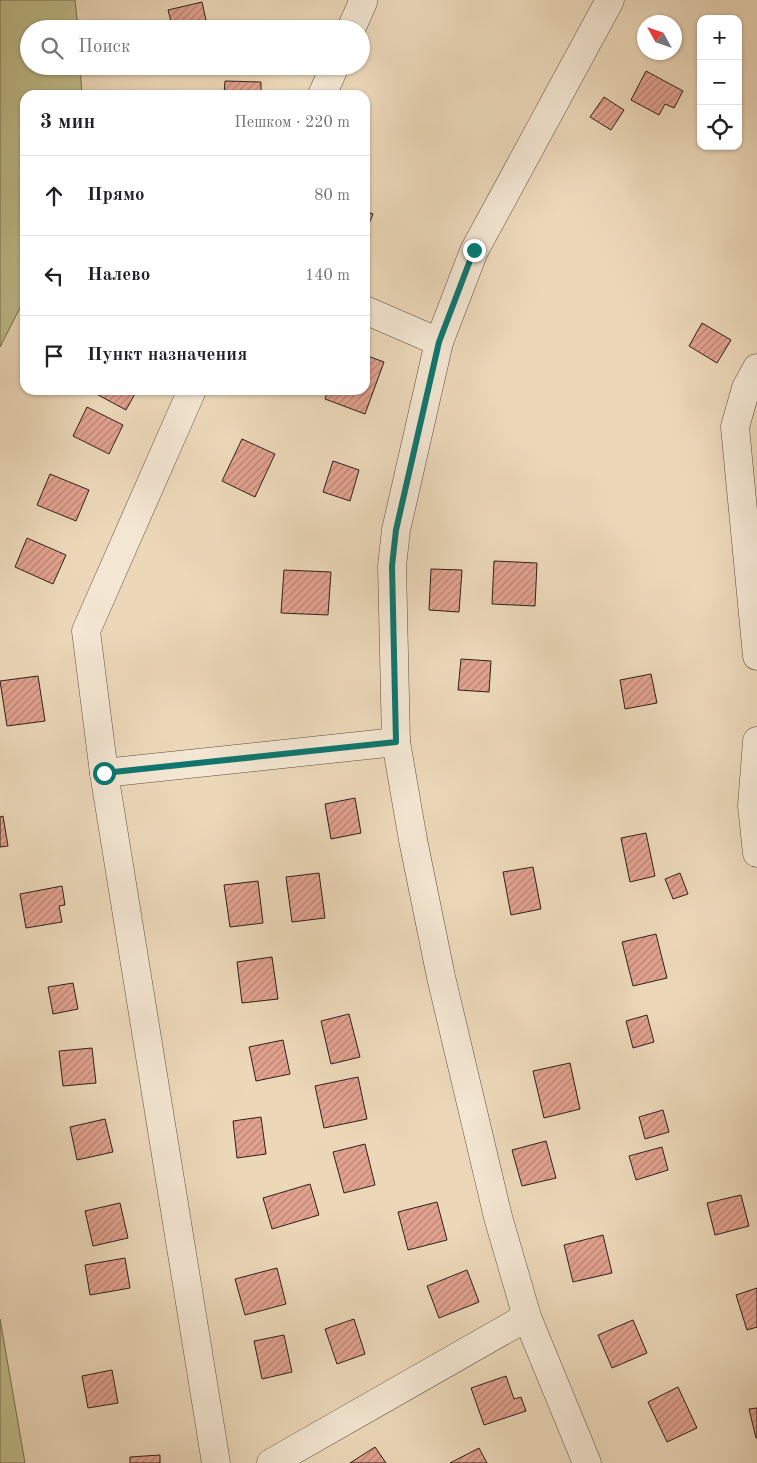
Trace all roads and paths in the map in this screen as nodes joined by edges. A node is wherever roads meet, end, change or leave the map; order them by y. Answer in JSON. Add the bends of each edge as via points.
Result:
{"nodes":[{"id":1,"x":362,"y":0,"type":"edge"},
{"id":2,"x":610,"y":0,"type":"edge"},
{"id":3,"x":355,"y":20,"type":"edge"},
{"id":4,"x":331,"y":75,"type":"edge"},
{"id":5,"x":324,"y":90,"type":"edge"},
{"id":6,"x":370,"y":312,"type":"edge"},
{"id":7,"x":439,"y":342,"type":"junction"},
{"id":8,"x":757,"y":368,"type":"edge"},
{"id":9,"x":190,"y":395,"type":"edge"},
{"id":10,"x":757,"y":656,"type":"edge"},
{"id":11,"x":396,"y":742,"type":"junction"},
{"id":12,"x":757,"y":742,"type":"edge"},
{"id":13,"x":104,"y":773,"type":"junction"},
{"id":14,"x":757,"y":853,"type":"edge"},
{"id":15,"x":527,"y":1317,"type":"junction"},
{"id":16,"x":216,"y":1463,"type":"edge"},
{"id":17,"x":271,"y":1463,"type":"edge"},
{"id":18,"x":587,"y":1463,"type":"edge"}],
"edges":[{"from":1,"to":3,"type":"street"},
{"from":2,"to":7,"type":"street","via":[[474,250]]},
{"from":4,"to":5,"type":"street"},
{"from":6,"to":7,"type":"street"},
{"from":7,"to":11,"type":"street","via":[[396,530],[392,566]]},
{"from":8,"to":10,"type":"street","via":[[746,388],[735,427]]},
{"from":9,"to":13,"type":"street","via":[[86,631]]},
{"from":11,"to":13,"type":"street"},
{"from":11,"to":15,"type":"street","via":[[442,977],[498,1217]]},
{"from":12,"to":14,"type":"street","via":[[752,806]]},
{"from":13,"to":16,"type":"street"},
{"from":15,"to":17,"type":"street"},
{"from":15,"to":18,"type":"street"}]}
